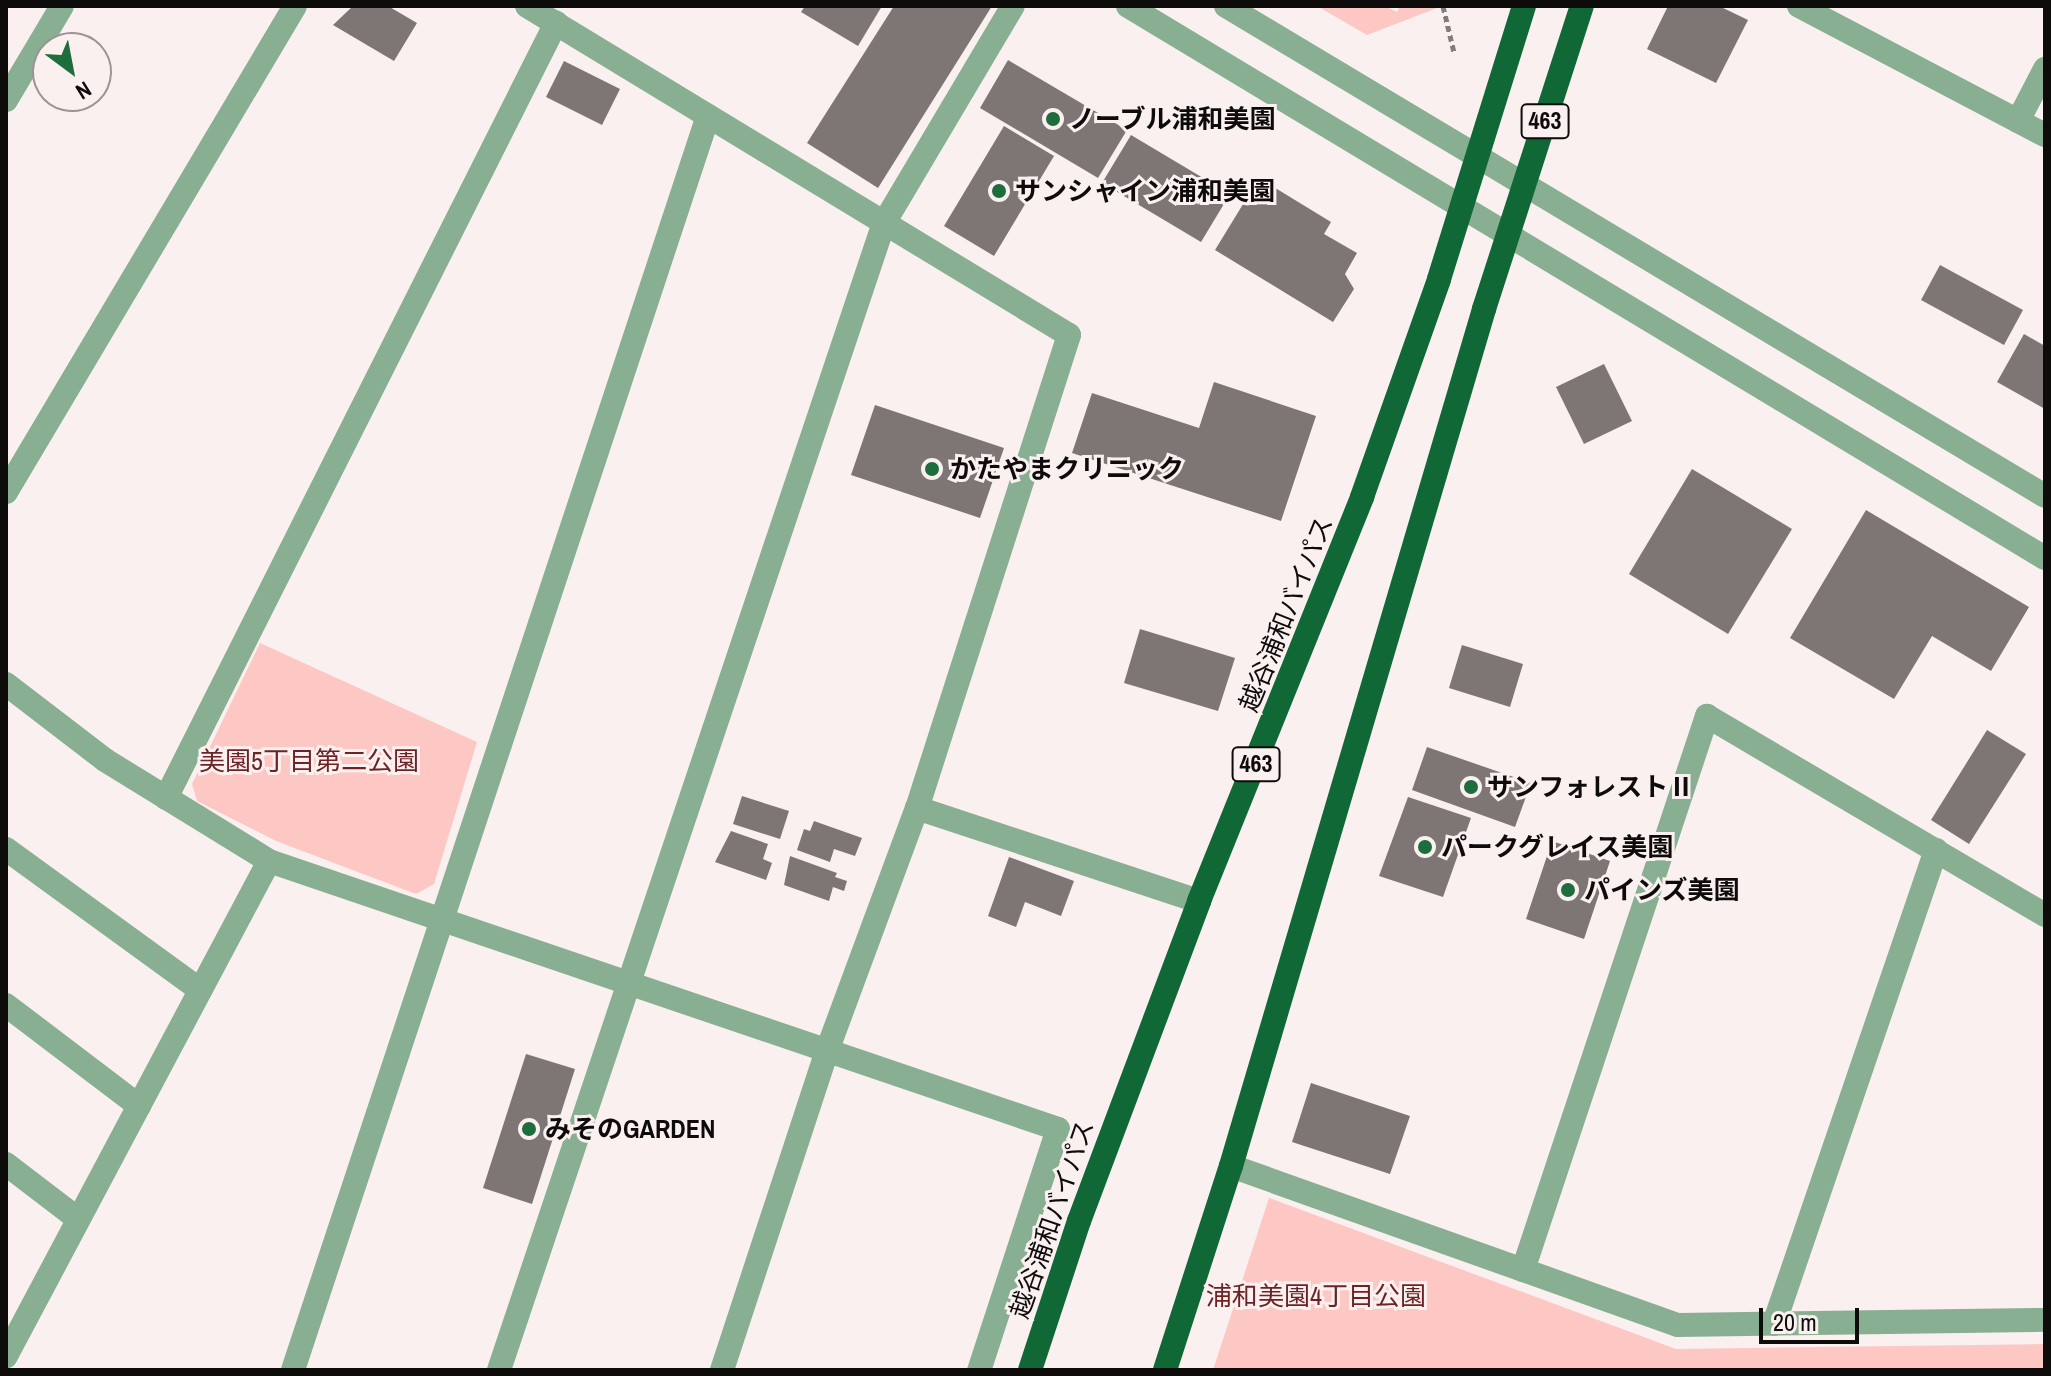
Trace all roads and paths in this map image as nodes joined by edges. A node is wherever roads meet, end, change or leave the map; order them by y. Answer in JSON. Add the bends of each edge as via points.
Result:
{"nodes":[{"id":1,"x":62,"y":6,"type":"edge"},
{"id":2,"x":295,"y":6,"type":"edge"},
{"id":3,"x":527,"y":6,"type":"edge"},
{"id":4,"x":1013,"y":6,"type":"edge"},
{"id":5,"x":1128,"y":6,"type":"edge"},
{"id":6,"x":1226,"y":6,"type":"edge"},
{"id":7,"x":1443,"y":6,"type":"edge"},
{"id":8,"x":1524,"y":6,"type":"edge"},
{"id":9,"x":1582,"y":6,"type":"edge"},
{"id":10,"x":1799,"y":6,"type":"edge"},
{"id":11,"x":556,"y":23,"type":"junction"},
{"id":12,"x":1454,"y":52,"type":"dead end"},
{"id":13,"x":2045,"y":69,"type":"edge"},
{"id":14,"x":6,"y":100,"type":"edge"},
{"id":15,"x":708,"y":116,"type":"junction"},
{"id":16,"x":2018,"y":121,"type":"junction"},
{"id":17,"x":2045,"y":135,"type":"edge"},
{"id":18,"x":1476,"y":157,"type":"junction"},
{"id":19,"x":1524,"y":185,"type":"junction"},
{"id":20,"x":1460,"y":207,"type":"junction"},
{"id":21,"x":884,"y":223,"type":"junction"},
{"id":22,"x":1507,"y":235,"type":"junction"},
{"id":23,"x":6,"y":492,"type":"edge"},
{"id":24,"x":2045,"y":496,"type":"edge"},
{"id":25,"x":2045,"y":558,"type":"edge"},
{"id":26,"x":6,"y":684,"type":"edge"},
{"id":27,"x":166,"y":798,"type":"junction"},
{"id":28,"x":917,"y":808,"type":"junction"},
{"id":29,"x":6,"y":849,"type":"edge"},
{"id":30,"x":1936,"y":850,"type":"junction"},
{"id":31,"x":269,"y":861,"type":"junction"},
{"id":32,"x":1199,"y":901,"type":"junction"},
{"id":33,"x":2045,"y":915,"type":"edge"},
{"id":34,"x":442,"y":920,"type":"junction"},
{"id":35,"x":629,"y":983,"type":"junction"},
{"id":36,"x":200,"y":990,"type":"junction"},
{"id":37,"x":6,"y":1005,"type":"edge"},
{"id":38,"x":827,"y":1051,"type":"junction"},
{"id":39,"x":139,"y":1106,"type":"junction"},
{"id":40,"x":6,"y":1164,"type":"edge"},
{"id":41,"x":1231,"y":1166,"type":"junction"},
{"id":42,"x":78,"y":1219,"type":"junction"},
{"id":43,"x":1523,"y":1270,"type":"junction"},
{"id":44,"x":2045,"y":1320,"type":"edge"},
{"id":45,"x":14,"y":1321,"type":"edge"},
{"id":46,"x":1774,"y":1324,"type":"junction"},
{"id":47,"x":6,"y":1356,"type":"edge"},
{"id":48,"x":293,"y":1370,"type":"edge"},
{"id":49,"x":499,"y":1370,"type":"edge"},
{"id":50,"x":722,"y":1370,"type":"edge"},
{"id":51,"x":979,"y":1370,"type":"edge"},
{"id":52,"x":1030,"y":1370,"type":"edge"},
{"id":53,"x":1165,"y":1370,"type":"edge"}],
"edges":[{"from":1,"to":14,"type":"street"},
{"from":2,"to":23,"type":"street"},
{"from":3,"to":11,"type":"street"},
{"from":4,"to":21,"type":"street"},
{"from":5,"to":20,"type":"street"},
{"from":6,"to":18,"type":"street"},
{"from":7,"to":12,"type":"path"},
{"from":8,"to":18,"type":"highway","name":"越谷浦和バイパス","number":"463"},
{"from":9,"to":19,"type":"highway","number":"463"},
{"from":10,"to":16,"type":"street"},
{"from":11,"to":15,"type":"street"},
{"from":11,"to":27,"type":"street"},
{"from":13,"to":16,"type":"street"},
{"from":15,"to":21,"type":"street"},
{"from":15,"to":34,"type":"street"},
{"from":16,"to":17,"type":"street"},
{"from":18,"to":19,"type":"street"},
{"from":18,"to":20,"type":"highway","name":"越谷浦和バイパス","number":"463"},
{"from":19,"to":22,"type":"highway","number":"463"},
{"from":19,"to":24,"type":"street"},
{"from":20,"to":22,"type":"street"},
{"from":20,"to":32,"type":"highway","name":"越谷浦和バイパス","number":"463","via":[[1362,497]]},
{"from":21,"to":28,"type":"street","via":[[1069,335]]},
{"from":21,"to":35,"type":"street"},
{"from":22,"to":25,"type":"street"},
{"from":22,"to":41,"type":"highway","number":"463"},
{"from":26,"to":27,"type":"street","via":[[105,760]]},
{"from":27,"to":31,"type":"street"},
{"from":28,"to":32,"type":"street"},
{"from":28,"to":38,"type":"street"},
{"from":29,"to":36,"type":"street"},
{"from":30,"to":33,"type":"street"},
{"from":30,"to":43,"type":"street","via":[[1707,716]]},
{"from":30,"to":46,"type":"street"},
{"from":31,"to":34,"type":"street"},
{"from":31,"to":36,"type":"street"},
{"from":32,"to":52,"type":"highway","name":"越谷浦和バイパス","number":"463","via":[[1079,1221]]},
{"from":34,"to":35,"type":"street"},
{"from":34,"to":48,"type":"street"},
{"from":35,"to":38,"type":"street"},
{"from":35,"to":49,"type":"street"},
{"from":36,"to":39,"type":"street"},
{"from":37,"to":39,"type":"street"},
{"from":38,"to":50,"type":"street"},
{"from":38,"to":51,"type":"street","via":[[1058,1129]]},
{"from":39,"to":42,"type":"street"},
{"from":40,"to":42,"type":"street"},
{"from":41,"to":43,"type":"street"},
{"from":41,"to":53,"type":"highway","number":"463"},
{"from":42,"to":45,"type":"street"},
{"from":43,"to":46,"type":"street","via":[[1678,1325]]},
{"from":44,"to":46,"type":"street"},
{"from":45,"to":47,"type":"street"}]}
